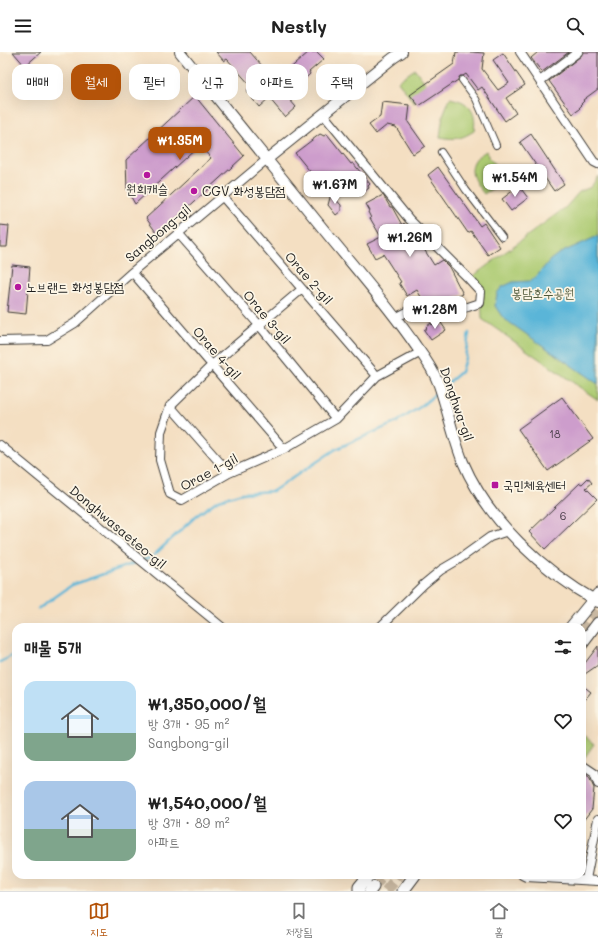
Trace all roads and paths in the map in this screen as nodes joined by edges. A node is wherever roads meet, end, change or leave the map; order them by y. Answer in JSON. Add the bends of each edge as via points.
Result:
{"nodes":[{"id":1,"x":180,"y":52,"type":"edge"},
{"id":2,"x":402,"y":52,"type":"edge"},
{"id":3,"x":520,"y":52,"type":"edge"},
{"id":4,"x":578,"y":52,"type":"edge"},
{"id":5,"x":462,"y":80,"type":"dead end"},
{"id":6,"x":540,"y":81,"type":"junction"},
{"id":7,"x":323,"y":114,"type":"junction"},
{"id":8,"x":496,"y":145,"type":"dead end"},
{"id":9,"x":441,"y":152,"type":"dead end"},
{"id":10,"x":266,"y":160,"type":"junction"},
{"id":11,"x":598,"y":164,"type":"edge"},
{"id":12,"x":222,"y":196,"type":"junction"},
{"id":13,"x":178,"y":233,"type":"junction"},
{"id":14,"x":502,"y":237,"type":"dead end"},
{"id":15,"x":132,"y":272,"type":"junction"},
{"id":16,"x":302,"y":289,"type":"junction"},
{"id":17,"x":395,"y":318,"type":"junction"},
{"id":18,"x":259,"y":325,"type":"junction"},
{"id":19,"x":0,"y":341,"type":"edge"},
{"id":20,"x":420,"y":352,"type":"junction"},
{"id":21,"x":212,"y":365,"type":"junction"},
{"id":22,"x":377,"y":376,"type":"junction"},
{"id":23,"x":170,"y":406,"type":"junction"},
{"id":24,"x":336,"y":418,"type":"junction"},
{"id":25,"x":0,"y":445,"type":"edge"},
{"id":26,"x":284,"y":449,"type":"junction"},
{"id":27,"x":229,"y":473,"type":"junction"},
{"id":28,"x":508,"y":531,"type":"junction"},
{"id":29,"x":597,"y":598,"type":"edge"},
{"id":30,"x":217,"y":623,"type":"edge"},
{"id":31,"x":384,"y":623,"type":"edge"},
{"id":32,"x":575,"y":623,"type":"edge"},
{"id":33,"x":598,"y":623,"type":"edge"},
{"id":34,"x":586,"y":639,"type":"edge"},
{"id":35,"x":586,"y":768,"type":"edge"},
{"id":36,"x":598,"y":784,"type":"edge"},
{"id":37,"x":598,"y":819,"type":"edge"},
{"id":38,"x":366,"y":879,"type":"edge"},
{"id":39,"x":412,"y":879,"type":"edge"},
{"id":40,"x":586,"y":879,"type":"joint"},
{"id":41,"x":598,"y":880,"type":"edge"},
{"id":42,"x":359,"y":891,"type":"edge"},
{"id":43,"x":403,"y":891,"type":"edge"}],
"edges":[{"from":1,"to":10,"type":"street","name":"Donghwa-gil"},
{"from":2,"to":7,"type":"street","name":"Sangbong-gil"},
{"from":3,"to":6,"type":"street"},
{"from":4,"to":6,"type":"street"},
{"from":5,"to":8,"type":"street","via":[[476,99]]},
{"from":6,"to":11,"type":"street","via":[[594,162]]},
{"from":7,"to":10,"type":"street","name":"Sangbong-gil"},
{"from":7,"to":17,"type":"street","via":[[409,219],[481,292],[480,303],[468,307],[451,311],[413,309]]},
{"from":9,"to":14,"type":"street"},
{"from":10,"to":12,"type":"street","name":"Sangbong-gil"},
{"from":10,"to":17,"type":"street","name":"Donghwa-gil"},
{"from":12,"to":13,"type":"street","name":"Sangbong-gil"},
{"from":12,"to":16,"type":"street","name":"Orae 2-gil"},
{"from":13,"to":15,"type":"street","name":"Sangbong-gil"},
{"from":13,"to":18,"type":"street","name":"Orae 3-gil"},
{"from":15,"to":19,"type":"street","name":"Sangbong-gil","via":[[75,323],[47,340]]},
{"from":15,"to":21,"type":"street","name":"Orae 4-gil"},
{"from":16,"to":18,"type":"street","name":"Orae 1-gil"},
{"from":16,"to":22,"type":"street","name":"Orae 2-gil"},
{"from":17,"to":20,"type":"street","name":"Donghwa-gil"},
{"from":18,"to":21,"type":"street","name":"Orae 1-gil"},
{"from":18,"to":24,"type":"street","name":"Orae 3-gil"},
{"from":20,"to":22,"type":"street","name":"Orae 1-gil"},
{"from":20,"to":28,"type":"street","name":"Donghwa-gil","via":[[439,384],[463,463],[483,499]]},
{"from":21,"to":23,"type":"street","name":"Orae 1-gil"},
{"from":21,"to":26,"type":"street","name":"Orae 4-gil"},
{"from":22,"to":24,"type":"street","name":"Orae 1-gil"},
{"from":23,"to":27,"type":"street"},
{"from":23,"to":27,"type":"street","name":"Orae 1-gil","via":[[161,432],[160,460],[170,494],[182,500]]},
{"from":24,"to":26,"type":"street","name":"Orae 1-gil"},
{"from":25,"to":30,"type":"street","name":"Donghwasaeteo-gil"},
{"from":26,"to":27,"type":"street","name":"Orae 1-gil"},
{"from":28,"to":29,"type":"street","name":"Donghwa-gil","via":[[542,562],[579,590]]},
{"from":28,"to":31,"type":"street","via":[[490,537],[441,570]]},
{"from":29,"to":32,"type":"main road"},
{"from":33,"to":34,"type":"main road"},
{"from":35,"to":36,"type":"street","via":[[594,773]]},
{"from":37,"to":40,"type":"street"},
{"from":38,"to":42,"type":"main road"},
{"from":39,"to":43,"type":"main road"},
{"from":40,"to":41,"type":"street"}]}
